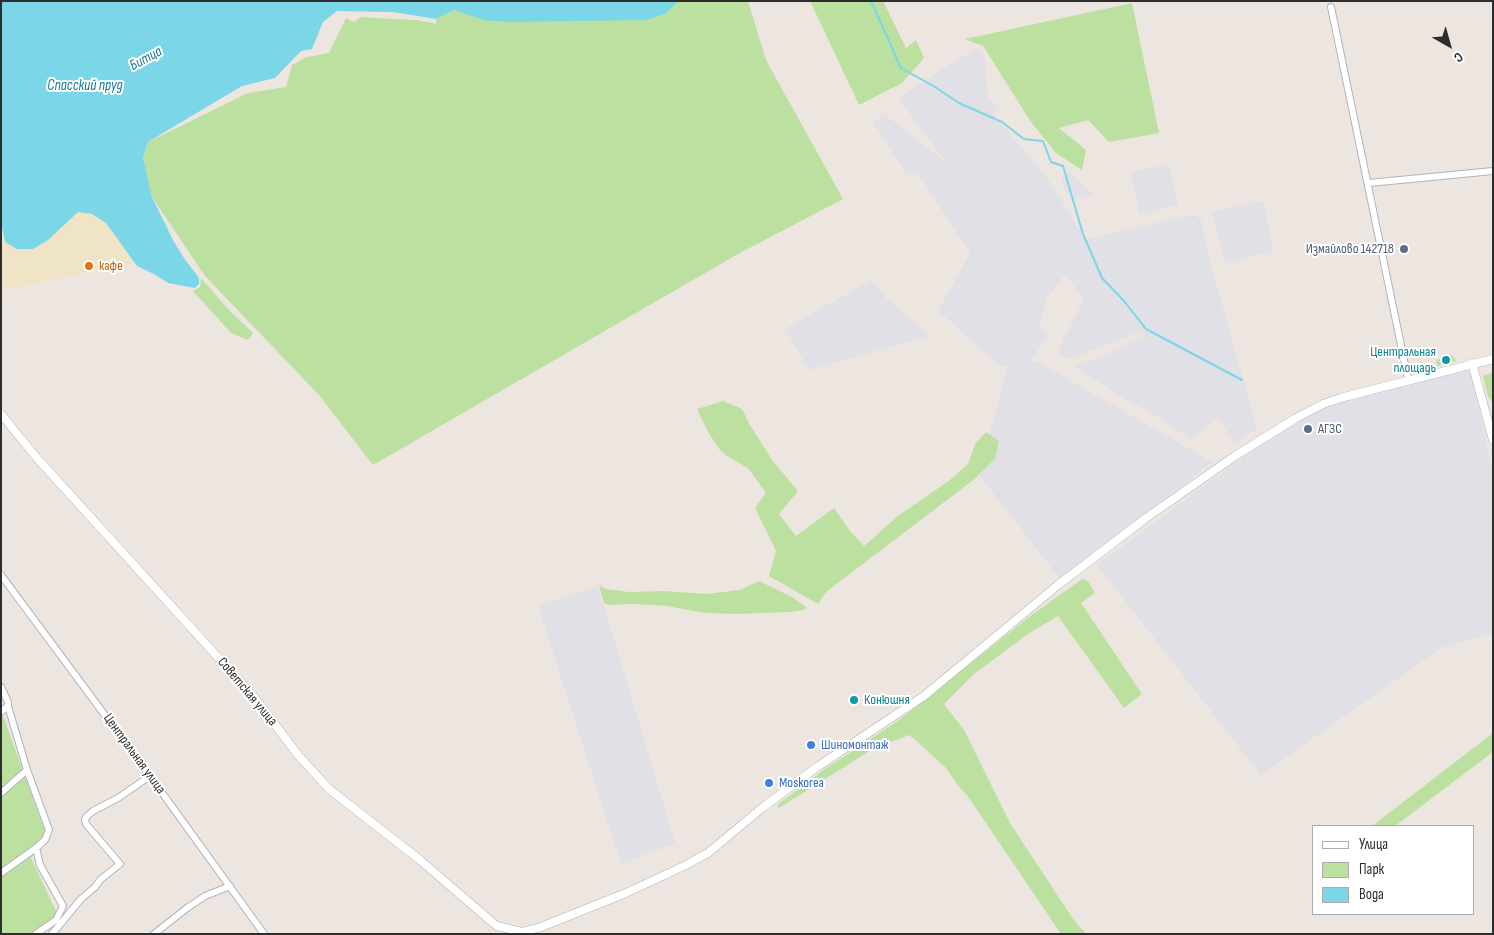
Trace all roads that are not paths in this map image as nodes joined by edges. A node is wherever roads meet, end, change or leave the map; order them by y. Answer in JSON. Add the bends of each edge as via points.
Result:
{"nodes":[{"id":1,"x":1332,"y":7,"type":"dead end"},
{"id":2,"x":1493,"y":171,"type":"edge"},
{"id":3,"x":1369,"y":183,"type":"junction"},
{"id":4,"x":1493,"y":359,"type":"edge"},
{"id":5,"x":1472,"y":364,"type":"junction"},
{"id":6,"x":1408,"y":379,"type":"junction"},
{"id":7,"x":1,"y":414,"type":"edge"},
{"id":8,"x":1493,"y":440,"type":"edge"},
{"id":9,"x":1,"y":575,"type":"edge"},
{"id":10,"x":1,"y":686,"type":"edge"},
{"id":11,"x":8,"y":706,"type":"junction"},
{"id":12,"x":1,"y":712,"type":"edge"},
{"id":13,"x":27,"y":770,"type":"junction"},
{"id":14,"x":150,"y":776,"type":"junction"},
{"id":15,"x":1,"y":793,"type":"edge"},
{"id":16,"x":36,"y":848,"type":"junction"},
{"id":17,"x":1,"y":873,"type":"edge"},
{"id":18,"x":230,"y":886,"type":"junction"},
{"id":19,"x":522,"y":933,"type":"edge"},
{"id":20,"x":36,"y":934,"type":"edge"},
{"id":21,"x":52,"y":934,"type":"edge"},
{"id":22,"x":154,"y":934,"type":"edge"},
{"id":23,"x":264,"y":934,"type":"edge"}],
"edges":[{"from":1,"to":3,"type":"street"},
{"from":2,"to":3,"type":"street"},
{"from":3,"to":6,"type":"street"},
{"from":4,"to":5,"type":"street"},
{"from":5,"to":6,"type":"street","name":"Советская улица"},
{"from":5,"to":8,"type":"street"},
{"from":6,"to":19,"type":"street","name":"Советская улица","via":[[1323,404],[1235,456],[1058,585],[924,696],[811,772],[708,853],[646,884]]},
{"from":7,"to":19,"type":"street","name":"Советская улица","via":[[36,457],[254,697],[298,755],[329,789],[497,926]]},
{"from":9,"to":14,"type":"street","name":"Центральная улица"},
{"from":10,"to":11,"type":"street"},
{"from":11,"to":12,"type":"street"},
{"from":11,"to":13,"type":"street"},
{"from":13,"to":15,"type":"street"},
{"from":13,"to":16,"type":"street","via":[[49,830],[45,840]]},
{"from":14,"to":18,"type":"street","name":"Центральная улица"},
{"from":14,"to":21,"type":"street","via":[[86,816],[86,824],[120,864],[81,899]]},
{"from":16,"to":17,"type":"street"},
{"from":16,"to":20,"type":"street","via":[[40,865],[63,906],[56,920]]},
{"from":18,"to":22,"type":"street","via":[[205,896]]},
{"from":18,"to":23,"type":"street","name":"Центральная улица"}]}
